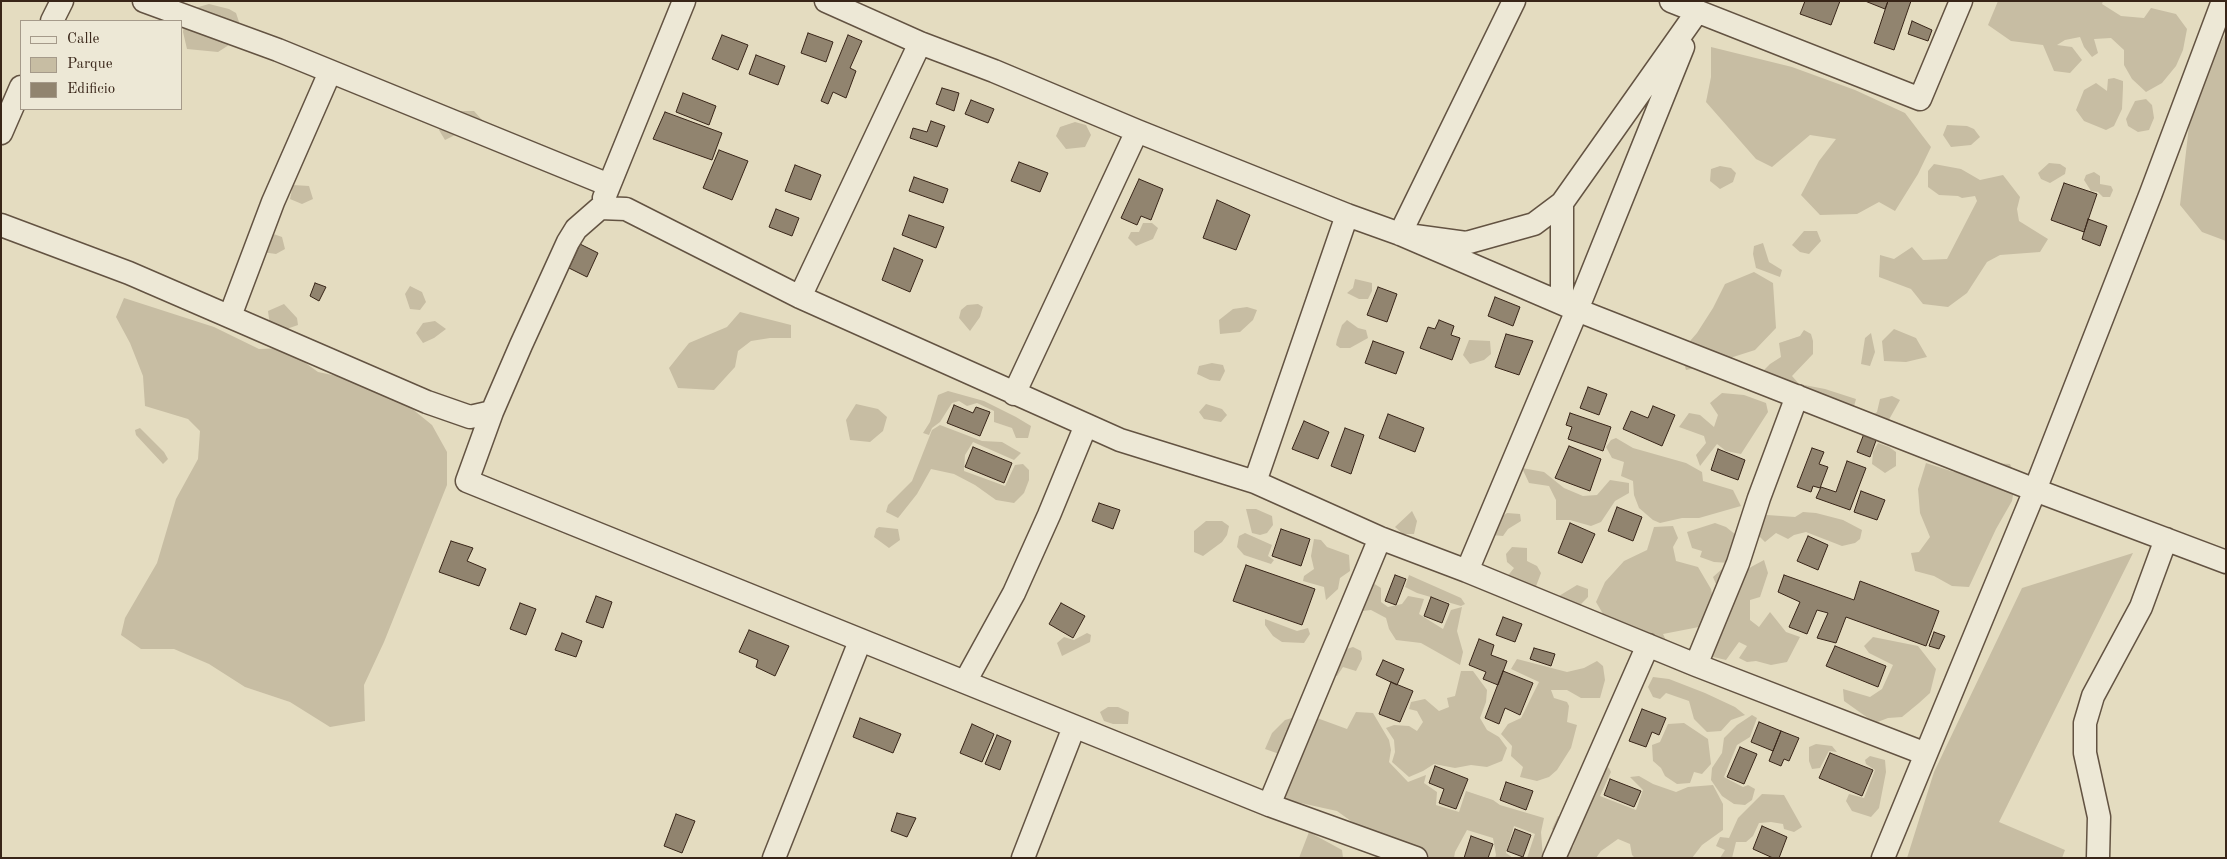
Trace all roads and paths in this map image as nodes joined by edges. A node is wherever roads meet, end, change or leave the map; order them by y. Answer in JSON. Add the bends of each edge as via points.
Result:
{"nodes":[{"id":1,"x":62,"y":1,"type":"edge"},
{"id":2,"x":144,"y":1,"type":"edge"},
{"id":3,"x":684,"y":1,"type":"edge"},
{"id":4,"x":826,"y":1,"type":"edge"},
{"id":5,"x":1514,"y":1,"type":"edge"},
{"id":6,"x":1671,"y":1,"type":"edge"},
{"id":7,"x":1961,"y":1,"type":"edge"},
{"id":8,"x":2224,"y":1,"type":"edge"},
{"id":9,"x":1699,"y":7,"type":"edge"},
{"id":10,"x":52,"y":20,"type":"edge"},
{"id":11,"x":920,"y":43,"type":"junction"},
{"id":12,"x":330,"y":72,"type":"junction"},
{"id":13,"x":20,"y":89,"type":"edge"},
{"id":14,"x":1137,"y":131,"type":"junction"},
{"id":15,"x":1,"y":133,"type":"edge"},
{"id":16,"x":609,"y":185,"type":"junction"},
{"id":17,"x":1562,"y":203,"type":"junction"},
{"id":18,"x":600,"y":208,"type":"junction"},
{"id":19,"x":1347,"y":215,"type":"junction"},
{"id":20,"x":1,"y":225,"type":"edge"},
{"id":21,"x":1400,"y":234,"type":"junction"},
{"id":22,"x":800,"y":297,"type":"junction"},
{"id":23,"x":1569,"y":306,"type":"junction"},
{"id":24,"x":230,"y":316,"type":"junction"},
{"id":25,"x":1014,"y":394,"type":"junction"},
{"id":26,"x":1797,"y":396,"type":"junction"},
{"id":27,"x":492,"y":412,"type":"junction"},
{"id":28,"x":1086,"y":424,"type":"junction"},
{"id":29,"x":1255,"y":482,"type":"junction"},
{"id":30,"x":2035,"y":490,"type":"junction"},
{"id":31,"x":1380,"y":538,"type":"junction"},
{"id":32,"x":2166,"y":539,"type":"junction"},
{"id":33,"x":2226,"y":562,"type":"edge"},
{"id":34,"x":1467,"y":571,"type":"junction"},
{"id":35,"x":860,"y":641,"type":"junction"},
{"id":36,"x":1648,"y":645,"type":"junction"},
{"id":37,"x":1696,"y":665,"type":"junction"},
{"id":38,"x":965,"y":682,"type":"junction"},
{"id":39,"x":1074,"y":727,"type":"junction"},
{"id":40,"x":1926,"y":754,"type":"junction"},
{"id":41,"x":1268,"y":805,"type":"junction"},
{"id":42,"x":774,"y":858,"type":"edge"},
{"id":43,"x":1023,"y":858,"type":"edge"},
{"id":44,"x":1416,"y":858,"type":"edge"},
{"id":45,"x":1554,"y":858,"type":"edge"},
{"id":46,"x":1883,"y":858,"type":"edge"},
{"id":47,"x":2098,"y":858,"type":"edge"}],
"edges":[{"from":1,"to":10,"type":"street"},
{"from":2,"to":12,"type":"street"},
{"from":3,"to":16,"type":"street"},
{"from":4,"to":11,"type":"street"},
{"from":5,"to":21,"type":"street"},
{"from":6,"to":9,"type":"street"},
{"from":7,"to":9,"type":"street","via":[[1920,99]]},
{"from":8,"to":30,"type":"street"},
{"from":9,"to":17,"type":"street"},
{"from":9,"to":23,"type":"street"},
{"from":11,"to":14,"type":"street"},
{"from":11,"to":22,"type":"street"},
{"from":12,"to":16,"type":"street"},
{"from":12,"to":24,"type":"street","via":[[273,202]]},
{"from":13,"to":15,"type":"street"},
{"from":14,"to":19,"type":"street"},
{"from":14,"to":25,"type":"street"},
{"from":16,"to":18,"type":"street"},
{"from":17,"to":21,"type":"street","via":[[1534,224],[1466,243]]},
{"from":17,"to":23,"type":"street"},
{"from":18,"to":22,"type":"street","via":[[626,208]]},
{"from":18,"to":27,"type":"street","via":[[582,223],[568,242]]},
{"from":19,"to":21,"type":"street"},
{"from":19,"to":29,"type":"street"},
{"from":20,"to":24,"type":"street"},
{"from":21,"to":23,"type":"street"},
{"from":22,"to":25,"type":"street"},
{"from":23,"to":26,"type":"street"},
{"from":23,"to":34,"type":"street"},
{"from":24,"to":27,"type":"street","via":[[426,402],[470,416]]},
{"from":25,"to":28,"type":"street"},
{"from":26,"to":30,"type":"street"},
{"from":26,"to":37,"type":"street","via":[[1738,563]]},
{"from":27,"to":35,"type":"street","via":[[467,481]]},
{"from":28,"to":29,"type":"street","via":[[1120,440]]},
{"from":28,"to":38,"type":"street","via":[[1014,593]]},
{"from":29,"to":31,"type":"street"},
{"from":30,"to":32,"type":"street"},
{"from":30,"to":40,"type":"street"},
{"from":31,"to":34,"type":"street"},
{"from":31,"to":41,"type":"street"},
{"from":32,"to":33,"type":"street"},
{"from":32,"to":47,"type":"street","via":[[2141,607],[2093,696],[2085,723],[2085,753],[2099,817]]},
{"from":34,"to":36,"type":"street"},
{"from":35,"to":38,"type":"street"},
{"from":35,"to":42,"type":"street"},
{"from":36,"to":37,"type":"street"},
{"from":36,"to":45,"type":"street"},
{"from":37,"to":40,"type":"street"},
{"from":38,"to":39,"type":"street"},
{"from":39,"to":41,"type":"street"},
{"from":39,"to":43,"type":"street"},
{"from":40,"to":46,"type":"street"},
{"from":41,"to":44,"type":"street"}]}
